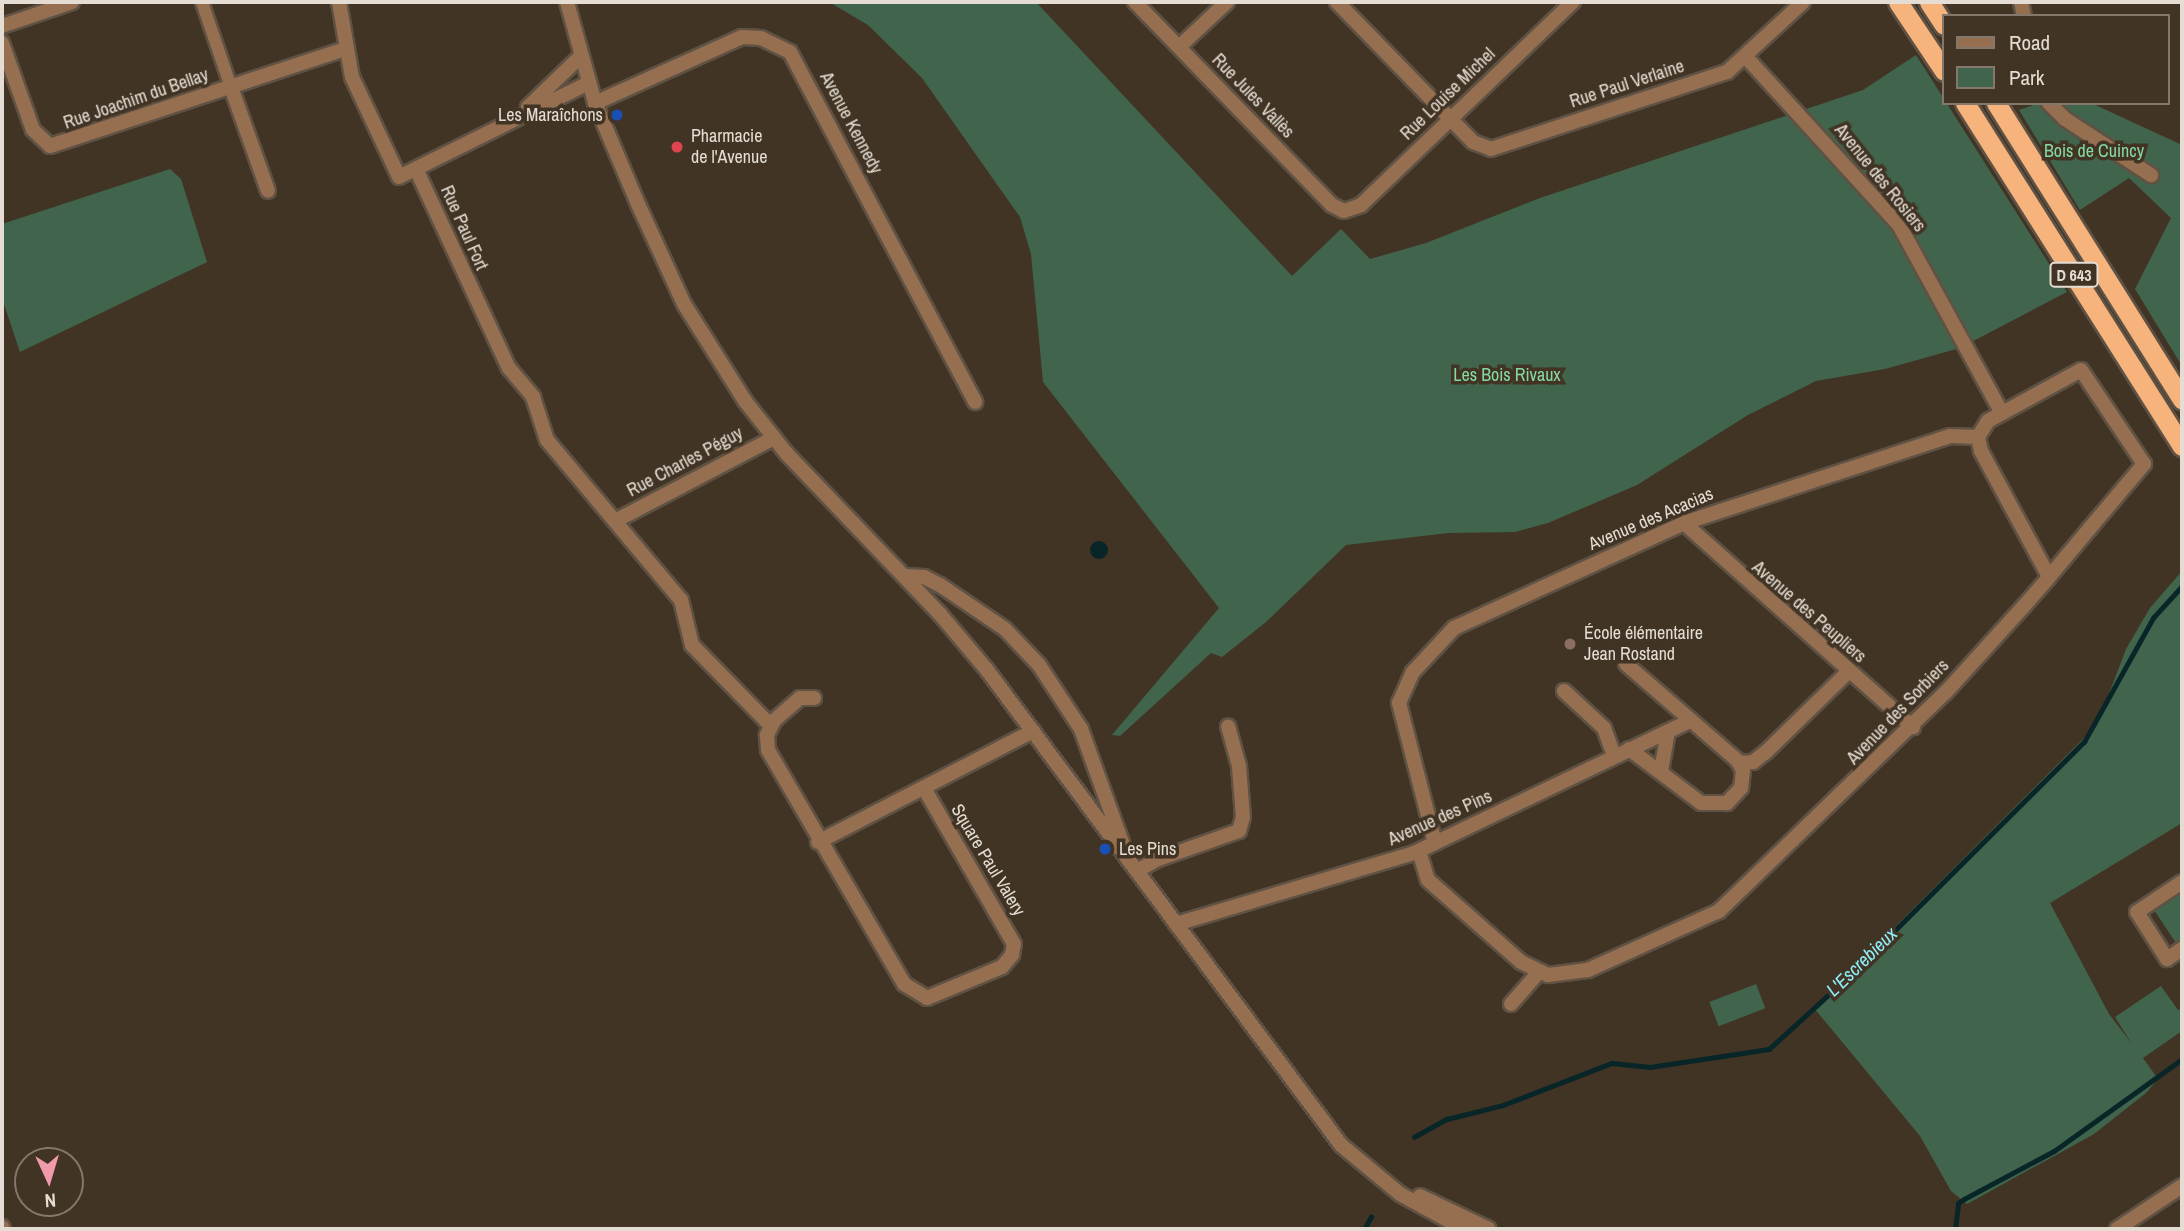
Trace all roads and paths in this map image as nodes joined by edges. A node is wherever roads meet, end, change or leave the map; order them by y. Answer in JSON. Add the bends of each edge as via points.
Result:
{"nodes":[{"id":1,"x":72,"y":2,"type":"edge"},
{"id":2,"x":202,"y":2,"type":"edge"},
{"id":3,"x":339,"y":2,"type":"edge"},
{"id":4,"x":567,"y":2,"type":"edge"},
{"id":5,"x":1135,"y":2,"type":"edge"},
{"id":6,"x":1227,"y":2,"type":"edge"},
{"id":7,"x":1573,"y":2,"type":"edge"},
{"id":8,"x":1803,"y":2,"type":"edge"},
{"id":9,"x":1898,"y":2,"type":"edge"},
{"id":10,"x":1929,"y":2,"type":"edge"},
{"id":11,"x":1340,"y":3,"type":"edge"},
{"id":12,"x":1942,"y":21,"type":"edge"},
{"id":13,"x":2,"y":26,"type":"edge"},
{"id":14,"x":2,"y":43,"type":"edge"},
{"id":15,"x":1179,"y":47,"type":"junction"},
{"id":16,"x":345,"y":49,"type":"junction"},
{"id":17,"x":580,"y":57,"type":"junction"},
{"id":18,"x":1746,"y":57,"type":"junction"},
{"id":19,"x":1942,"y":68,"type":"edge"},
{"id":20,"x":588,"y":83,"type":"junction"},
{"id":21,"x":231,"y":87,"type":"junction"},
{"id":22,"x":595,"y":103,"type":"junction"},
{"id":23,"x":1966,"y":105,"type":"edge"},
{"id":24,"x":1997,"y":105,"type":"edge"},
{"id":25,"x":2051,"y":105,"type":"edge"},
{"id":26,"x":518,"y":117,"type":"junction"},
{"id":27,"x":1451,"y":118,"type":"junction"},
{"id":28,"x":416,"y":169,"type":"junction"},
{"id":29,"x":2151,"y":175,"type":"dead end"},
{"id":30,"x":268,"y":191,"type":"dead end"},
{"id":31,"x":1348,"y":211,"type":"joint"},
{"id":32,"x":2182,"y":399,"type":"edge"},
{"id":33,"x":975,"y":402,"type":"dead end"},
{"id":34,"x":2003,"y":413,"type":"junction"},
{"id":35,"x":1978,"y":437,"type":"junction"},
{"id":36,"x":774,"y":438,"type":"junction"},
{"id":37,"x":2182,"y":446,"type":"edge"},
{"id":38,"x":615,"y":521,"type":"junction"},
{"id":39,"x":1684,"y":523,"type":"junction"},
{"id":40,"x":905,"y":576,"type":"junction"},
{"id":41,"x":2049,"y":577,"type":"junction"},
{"id":42,"x":1626,"y":664,"type":"dead end"},
{"id":43,"x":1848,"y":672,"type":"junction"},
{"id":44,"x":1564,"y":691,"type":"dead end"},
{"id":45,"x":814,"y":698,"type":"dead end"},
{"id":46,"x":1692,"y":720,"type":"junction"},
{"id":47,"x":770,"y":725,"type":"junction"},
{"id":48,"x":1228,"y":726,"type":"dead end"},
{"id":49,"x":1913,"y":727,"type":"junction"},
{"id":50,"x":1033,"y":731,"type":"junction"},
{"id":51,"x":1668,"y":732,"type":"junction"},
{"id":52,"x":1629,"y":749,"type":"junction"},
{"id":53,"x":1614,"y":756,"type":"junction"},
{"id":54,"x":1740,"y":763,"type":"junction"},
{"id":55,"x":1661,"y":771,"type":"junction"},
{"id":56,"x":924,"y":788,"type":"junction"},
{"id":57,"x":818,"y":842,"type":"junction"},
{"id":58,"x":1435,"y":842,"type":"junction"},
{"id":59,"x":1419,"y":851,"type":"junction"},
{"id":60,"x":1127,"y":857,"type":"junction"},
{"id":61,"x":1138,"y":871,"type":"junction"},
{"id":62,"x":2182,"y":882,"type":"edge"},
{"id":63,"x":1176,"y":924,"type":"junction"},
{"id":64,"x":2182,"y":949,"type":"edge"},
{"id":65,"x":1539,"y":972,"type":"junction"},
{"id":66,"x":1511,"y":1003,"type":"dead end"},
{"id":67,"x":1386,"y":1183,"type":"junction"},
{"id":68,"x":2182,"y":1186,"type":"edge"},
{"id":69,"x":1464,"y":1229,"type":"edge"},
{"id":70,"x":1489,"y":1229,"type":"edge"},
{"id":71,"x":2118,"y":1229,"type":"edge"}],
"edges":[{"from":1,"to":13,"type":"street"},
{"from":2,"to":21,"type":"street"},
{"from":3,"to":16,"type":"street"},
{"from":4,"to":17,"type":"street"},
{"from":5,"to":15,"type":"street","name":"Rue Jules Vallès"},
{"from":6,"to":15,"type":"street"},
{"from":7,"to":27,"type":"street","name":"Rue Louise Michel"},
{"from":8,"to":18,"type":"street","name":"Rue Paul Verlaine"},
{"from":9,"to":19,"type":"highway"},
{"from":10,"to":12,"type":"highway"},
{"from":11,"to":27,"type":"street","name":"Rue Paul Verlaine"},
{"from":14,"to":21,"type":"street","name":"Rue Joachim du Bellay","via":[[33,130],[50,146]]},
{"from":15,"to":31,"type":"street","name":"Rue Jules Vallès","via":[[1332,205]]},
{"from":16,"to":21,"type":"street","name":"Rue Joachim du Bellay"},
{"from":16,"to":28,"type":"street","via":[[359,94],[399,177]]},
{"from":17,"to":20,"type":"street"},
{"from":17,"to":26,"type":"street"},
{"from":18,"to":27,"type":"street","name":"Rue Paul Verlaine","via":[[1727,72],[1496,148],[1476,145]]},
{"from":18,"to":34,"type":"street","name":"Avenue des Rosiers","via":[[1899,225]]},
{"from":20,"to":22,"type":"street"},
{"from":20,"to":26,"type":"street"},
{"from":21,"to":30,"type":"street"},
{"from":22,"to":33,"type":"street","name":"Avenue Kennedy","via":[[742,37],[761,38],[790,52]]},
{"from":22,"to":36,"type":"street","via":[[684,304],[717,361]]},
{"from":23,"to":37,"type":"highway","number":"D 643"},
{"from":24,"to":32,"type":"highway","number":"D 643"},
{"from":25,"to":29,"type":"street"},
{"from":26,"to":28,"type":"street"},
{"from":27,"to":31,"type":"street","name":"Rue Louise Michel","via":[[1361,205]]},
{"from":28,"to":38,"type":"street","name":"Rue Paul Fort","via":[[512,374],[533,397],[547,440]]},
{"from":34,"to":35,"type":"street","via":[[1983,426]]},
{"from":34,"to":41,"type":"street","name":"Avenue des Sorbiers","via":[[2081,370],[2144,464]]},
{"from":35,"to":39,"type":"street","name":"Avenue des Acacias","via":[[1950,436]]},
{"from":35,"to":41,"type":"street","via":[[1981,451]]},
{"from":36,"to":38,"type":"street","name":"Rue Charles Péguy"},
{"from":36,"to":40,"type":"street"},
{"from":38,"to":47,"type":"street","via":[[684,604],[692,645]]},
{"from":39,"to":43,"type":"street","name":"Avenue des Peupliers"},
{"from":39,"to":58,"type":"street","name":"Avenue des Acacias","via":[[1454,628],[1413,672],[1403,688],[1399,709]]},
{"from":40,"to":50,"type":"street"},
{"from":40,"to":60,"type":"street","via":[[940,584],[1005,629],[1040,665],[1081,729]]},
{"from":41,"to":49,"type":"street","name":"Avenue des Sorbiers"},
{"from":42,"to":46,"type":"street"},
{"from":43,"to":49,"type":"street","name":"Avenue des Peupliers"},
{"from":43,"to":54,"type":"street","via":[[1766,752],[1752,762]]},
{"from":44,"to":53,"type":"street","via":[[1600,722]]},
{"from":45,"to":47,"type":"street","via":[[797,700]]},
{"from":46,"to":51,"type":"street"},
{"from":46,"to":54,"type":"street"},
{"from":47,"to":57,"type":"street","name":"Square Paul Valery","via":[[768,750]]},
{"from":48,"to":61,"type":"street","via":[[1242,794],[1239,831],[1156,860]]},
{"from":49,"to":65,"type":"street","name":"Avenue des Sorbiers","via":[[1710,916],[1579,973],[1557,977]]},
{"from":50,"to":56,"type":"street"},
{"from":50,"to":60,"type":"street"},
{"from":51,"to":52,"type":"street","name":"Avenue des Pins"},
{"from":51,"to":55,"type":"street"},
{"from":52,"to":53,"type":"street","name":"Avenue des Pins"},
{"from":52,"to":55,"type":"street"},
{"from":53,"to":58,"type":"street","name":"Avenue des Pins"},
{"from":54,"to":55,"type":"street","via":[[1744,775],[1738,795],[1714,806],[1694,800]]},
{"from":56,"to":57,"type":"street"},
{"from":56,"to":57,"type":"street","name":"Square Paul Valery","via":[[1012,938],[1012,955],[1002,967],[938,996],[912,992]]},
{"from":58,"to":59,"type":"street","name":"Avenue des Pins"},
{"from":59,"to":63,"type":"street","name":"Avenue des Pins"},
{"from":59,"to":65,"type":"street","via":[[1428,880]]},
{"from":60,"to":61,"type":"street"},
{"from":61,"to":63,"type":"street"},
{"from":62,"to":64,"type":"street","via":[[2137,912],[2167,959]]},
{"from":63,"to":67,"type":"street","via":[[1341,1145]]},
{"from":65,"to":66,"type":"street"},
{"from":67,"to":69,"type":"street"},
{"from":67,"to":70,"type":"street"},
{"from":68,"to":71,"type":"street"}]}
